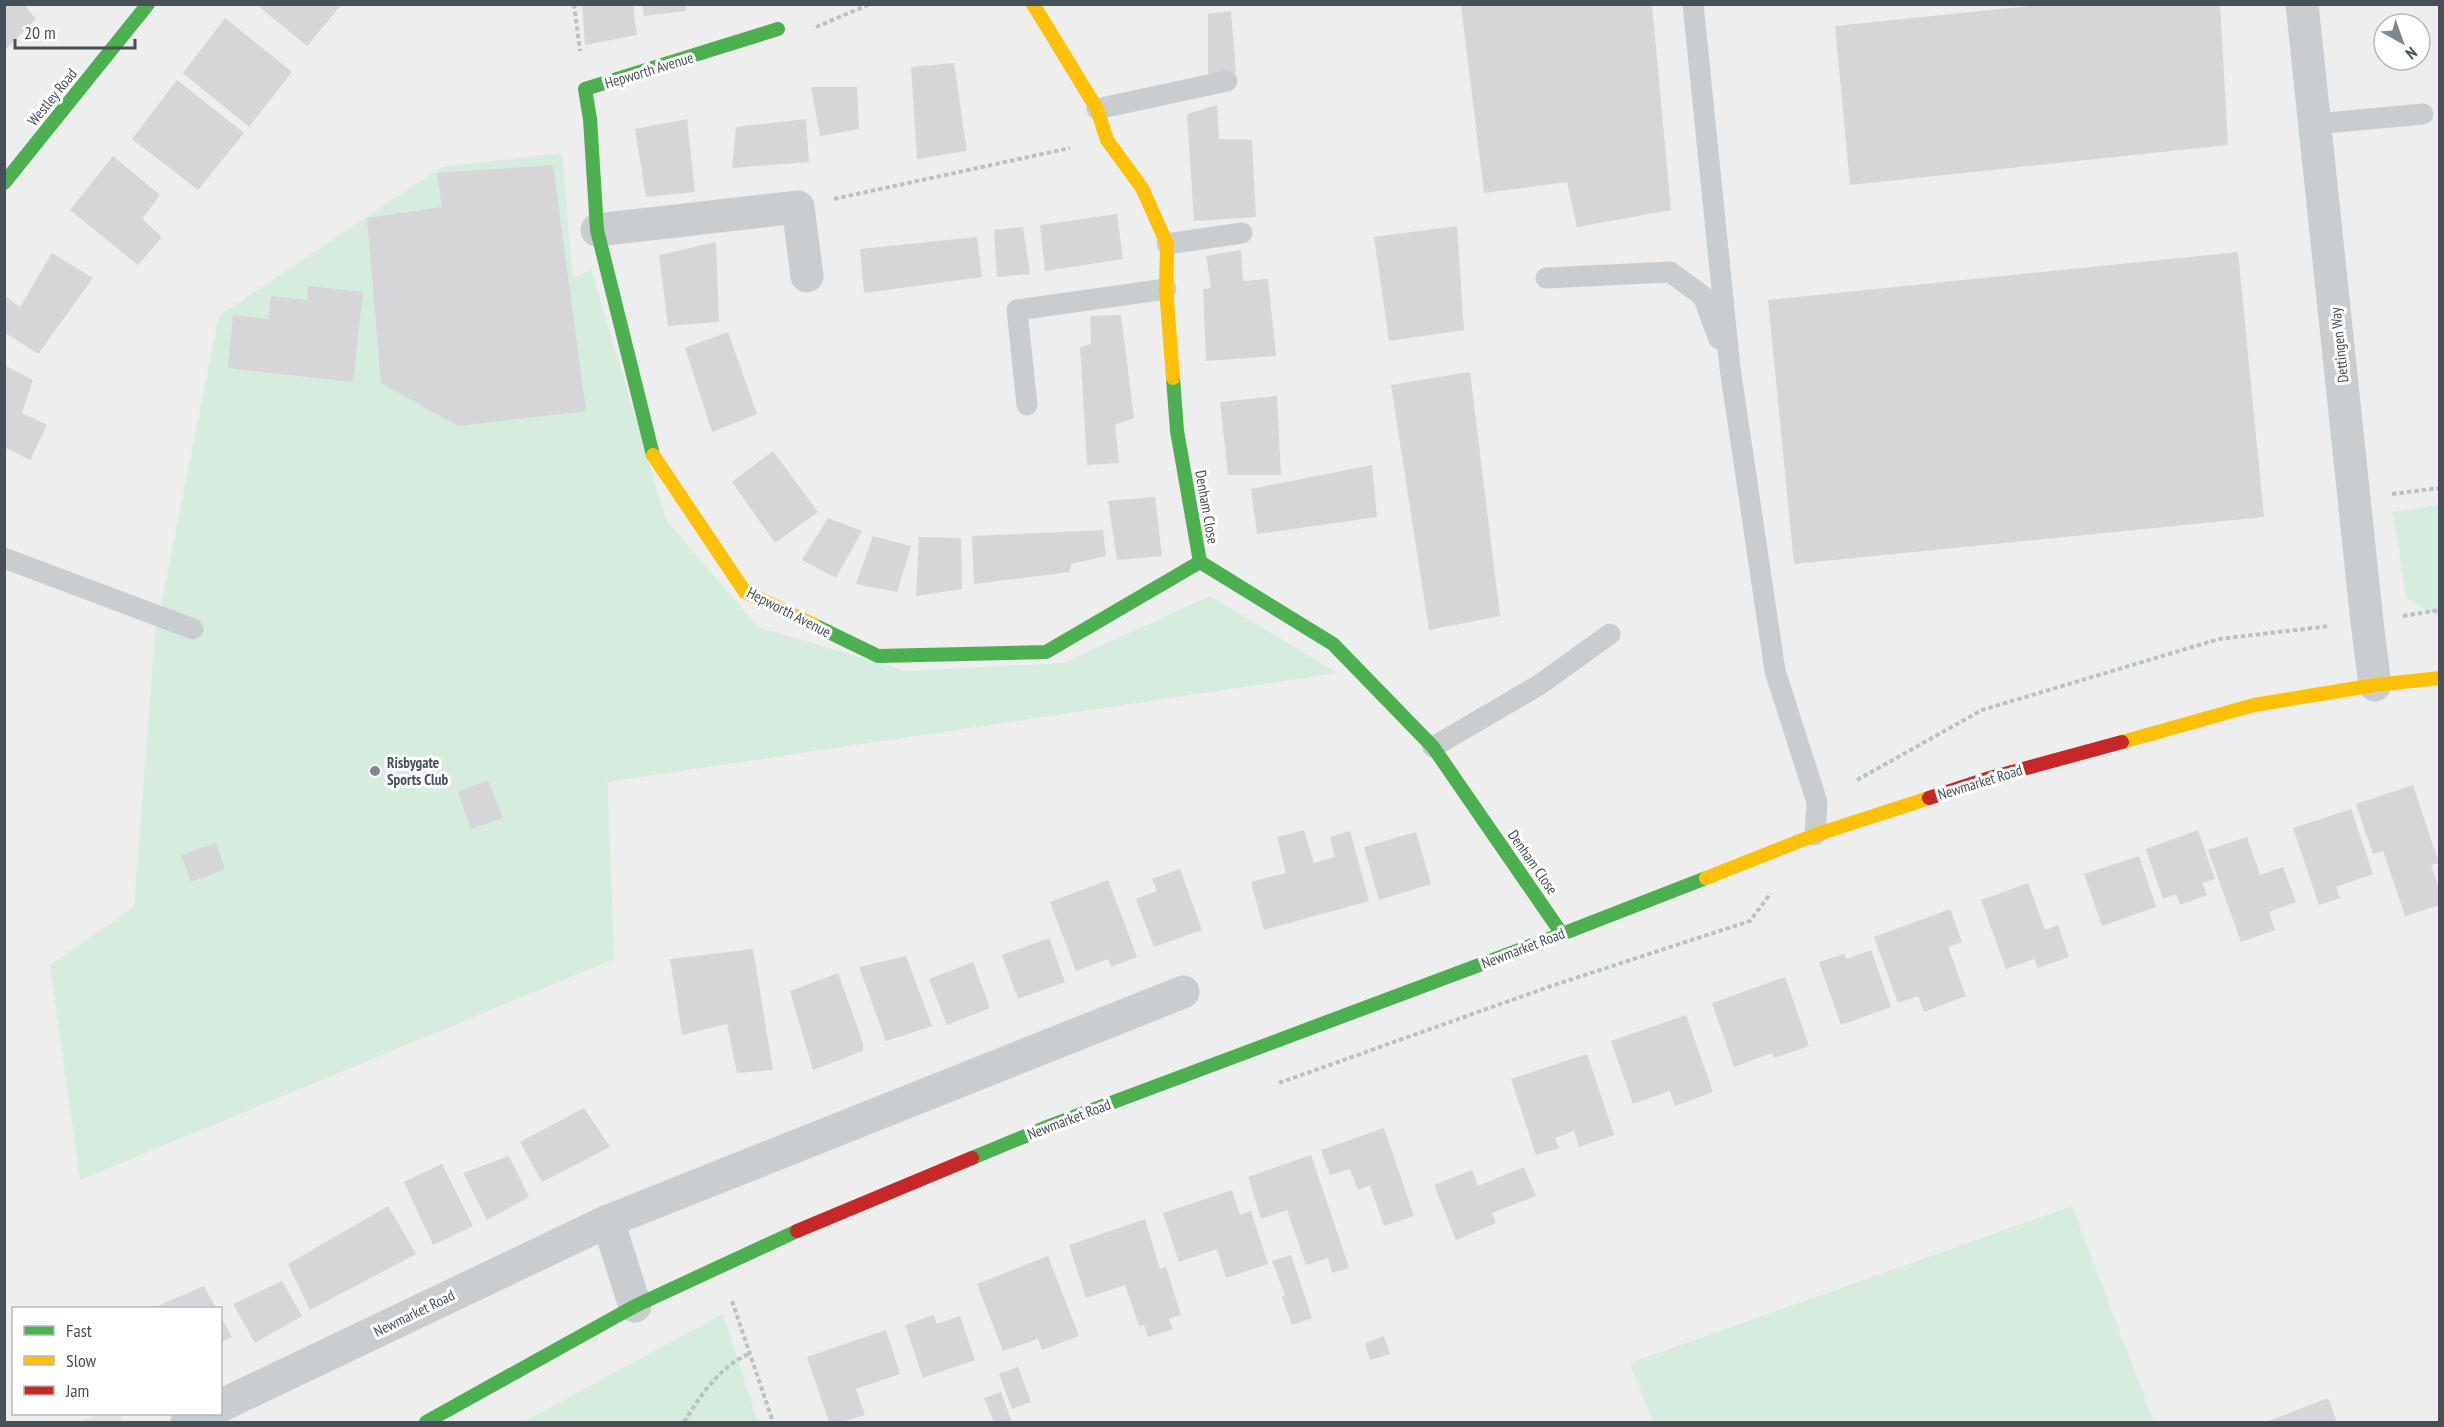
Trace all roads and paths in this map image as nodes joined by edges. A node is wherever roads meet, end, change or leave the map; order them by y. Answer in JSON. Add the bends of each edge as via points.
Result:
{"nodes":[{"id":1,"x":148,"y":4,"type":"edge"},
{"id":2,"x":574,"y":4,"type":"edge"},
{"id":3,"x":1033,"y":4,"type":"edge"},
{"id":4,"x":1693,"y":4,"type":"edge"},
{"id":5,"x":2302,"y":4,"type":"edge"},
{"id":6,"x":778,"y":29,"type":"dead end"},
{"id":7,"x":1227,"y":81,"type":"dead end"},
{"id":8,"x":585,"y":89,"type":"junction"},
{"id":9,"x":1097,"y":109,"type":"junction"},
{"id":10,"x":2423,"y":114,"type":"dead end"},
{"id":11,"x":2315,"y":124,"type":"junction"},
{"id":12,"x":1107,"y":140,"type":"junction"},
{"id":13,"x":4,"y":183,"type":"edge"},
{"id":14,"x":798,"y":207,"type":"junction"},
{"id":15,"x":597,"y":230,"type":"junction"},
{"id":16,"x":1242,"y":233,"type":"dead end"},
{"id":17,"x":1167,"y":244,"type":"junction"},
{"id":18,"x":807,"y":276,"type":"dead end"},
{"id":19,"x":1546,"y":278,"type":"dead end"},
{"id":20,"x":1166,"y":289,"type":"junction"},
{"id":21,"x":1730,"y":368,"type":"junction"},
{"id":22,"x":1027,"y":405,"type":"dead end"},
{"id":23,"x":2439,"y":488,"type":"edge"},
{"id":24,"x":2355,"y":498,"type":"junction"},
{"id":25,"x":4,"y":558,"type":"edge"},
{"id":26,"x":1200,"y":562,"type":"junction"},
{"id":27,"x":2439,"y":610,"type":"edge"},
{"id":28,"x":2367,"y":622,"type":"junction"},
{"id":29,"x":192,"y":629,"type":"dead end"},
{"id":30,"x":1610,"y":634,"type":"dead end"},
{"id":31,"x":2439,"y":678,"type":"edge"},
{"id":32,"x":2375,"y":685,"type":"junction"},
{"id":33,"x":1433,"y":747,"type":"junction"},
{"id":34,"x":1817,"y":802,"type":"junction"},
{"id":35,"x":1815,"y":835,"type":"junction"},
{"id":36,"x":1771,"y":892,"type":"dead end"},
{"id":37,"x":1562,"y":934,"type":"junction"},
{"id":38,"x":1183,"y":992,"type":"dead end"},
{"id":39,"x":1270,"y":1086,"type":"dead end"},
{"id":40,"x":609,"y":1221,"type":"junction"},
{"id":41,"x":721,"y":1267,"type":"junction"},
{"id":42,"x":635,"y":1306,"type":"junction"},
{"id":43,"x":750,"y":1354,"type":"junction"},
{"id":44,"x":222,"y":1405,"type":"edge"},
{"id":45,"x":202,"y":1415,"type":"edge"},
{"id":46,"x":187,"y":1422,"type":"edge"},
{"id":47,"x":426,"y":1422,"type":"edge"},
{"id":48,"x":684,"y":1422,"type":"edge"},
{"id":49,"x":773,"y":1422,"type":"edge"}],
"edges":[{"from":1,"to":13,"type":"street","name":"Westley Road"},
{"from":2,"to":8,"type":"path"},
{"from":3,"to":9,"type":"street","name":"Denham Close"},
{"from":4,"to":21,"type":"lane"},
{"from":5,"to":11,"type":"street","name":"Dettingen Way"},
{"from":6,"to":8,"type":"street","name":"Hepworth Avenue"},
{"from":7,"to":9,"type":"lane"},
{"from":8,"to":15,"type":"street","name":"Hepworth Avenue"},
{"from":9,"to":12,"type":"street","name":"Denham Close"},
{"from":10,"to":11,"type":"lane"},
{"from":11,"to":24,"type":"street","name":"Dettingen Way"},
{"from":12,"to":14,"type":"path"},
{"from":12,"to":17,"type":"street","name":"Denham Close","via":[[1142,188]]},
{"from":14,"to":15,"type":"street"},
{"from":14,"to":18,"type":"street"},
{"from":15,"to":26,"type":"street","name":"Hepworth Avenue","via":[[651,452],[745,592],[878,656],[1046,652]]},
{"from":16,"to":17,"type":"lane"},
{"from":17,"to":20,"type":"street","name":"Denham Close"},
{"from":19,"to":21,"type":"lane","via":[[1670,272],[1703,296]]},
{"from":20,"to":22,"type":"lane","via":[[1017,310]]},
{"from":20,"to":26,"type":"street","name":"Denham Close","via":[[1178,431]]},
{"from":21,"to":34,"type":"lane","via":[[1775,671]]},
{"from":23,"to":24,"type":"path"},
{"from":24,"to":28,"type":"street","name":"Dettingen Way"},
{"from":25,"to":29,"type":"lane"},
{"from":26,"to":33,"type":"street","name":"Denham Close","via":[[1333,644]]},
{"from":27,"to":28,"type":"path"},
{"from":28,"to":32,"type":"street","name":"Dettingen Way"},
{"from":28,"to":34,"type":"path","via":[[2219,639],[1982,710]]},
{"from":30,"to":33,"type":"lane","via":[[1539,685]]},
{"from":31,"to":32,"type":"street","name":"Newmarket Road"},
{"from":32,"to":35,"type":"street","name":"Newmarket Road","via":[[2254,705],[1990,778]]},
{"from":33,"to":37,"type":"street","name":"Denham Close"},
{"from":34,"to":35,"type":"lane"},
{"from":35,"to":37,"type":"street","name":"Newmarket Road"},
{"from":36,"to":39,"type":"path","via":[[1750,921],[1551,986]]},
{"from":37,"to":41,"type":"street","name":"Newmarket Road","via":[[1052,1125],[817,1222]]},
{"from":38,"to":40,"type":"street","name":"Newmarket Road"},
{"from":40,"to":42,"type":"street"},
{"from":40,"to":44,"type":"street","name":"Newmarket Road"},
{"from":41,"to":42,"type":"street","name":"Newmarket Road"},
{"from":41,"to":43,"type":"path"},
{"from":42,"to":47,"type":"street","name":"Newmarket Road"},
{"from":43,"to":48,"type":"path","via":[[736,1359],[705,1388]]},
{"from":43,"to":49,"type":"path"},
{"from":45,"to":46,"type":"street"}]}
